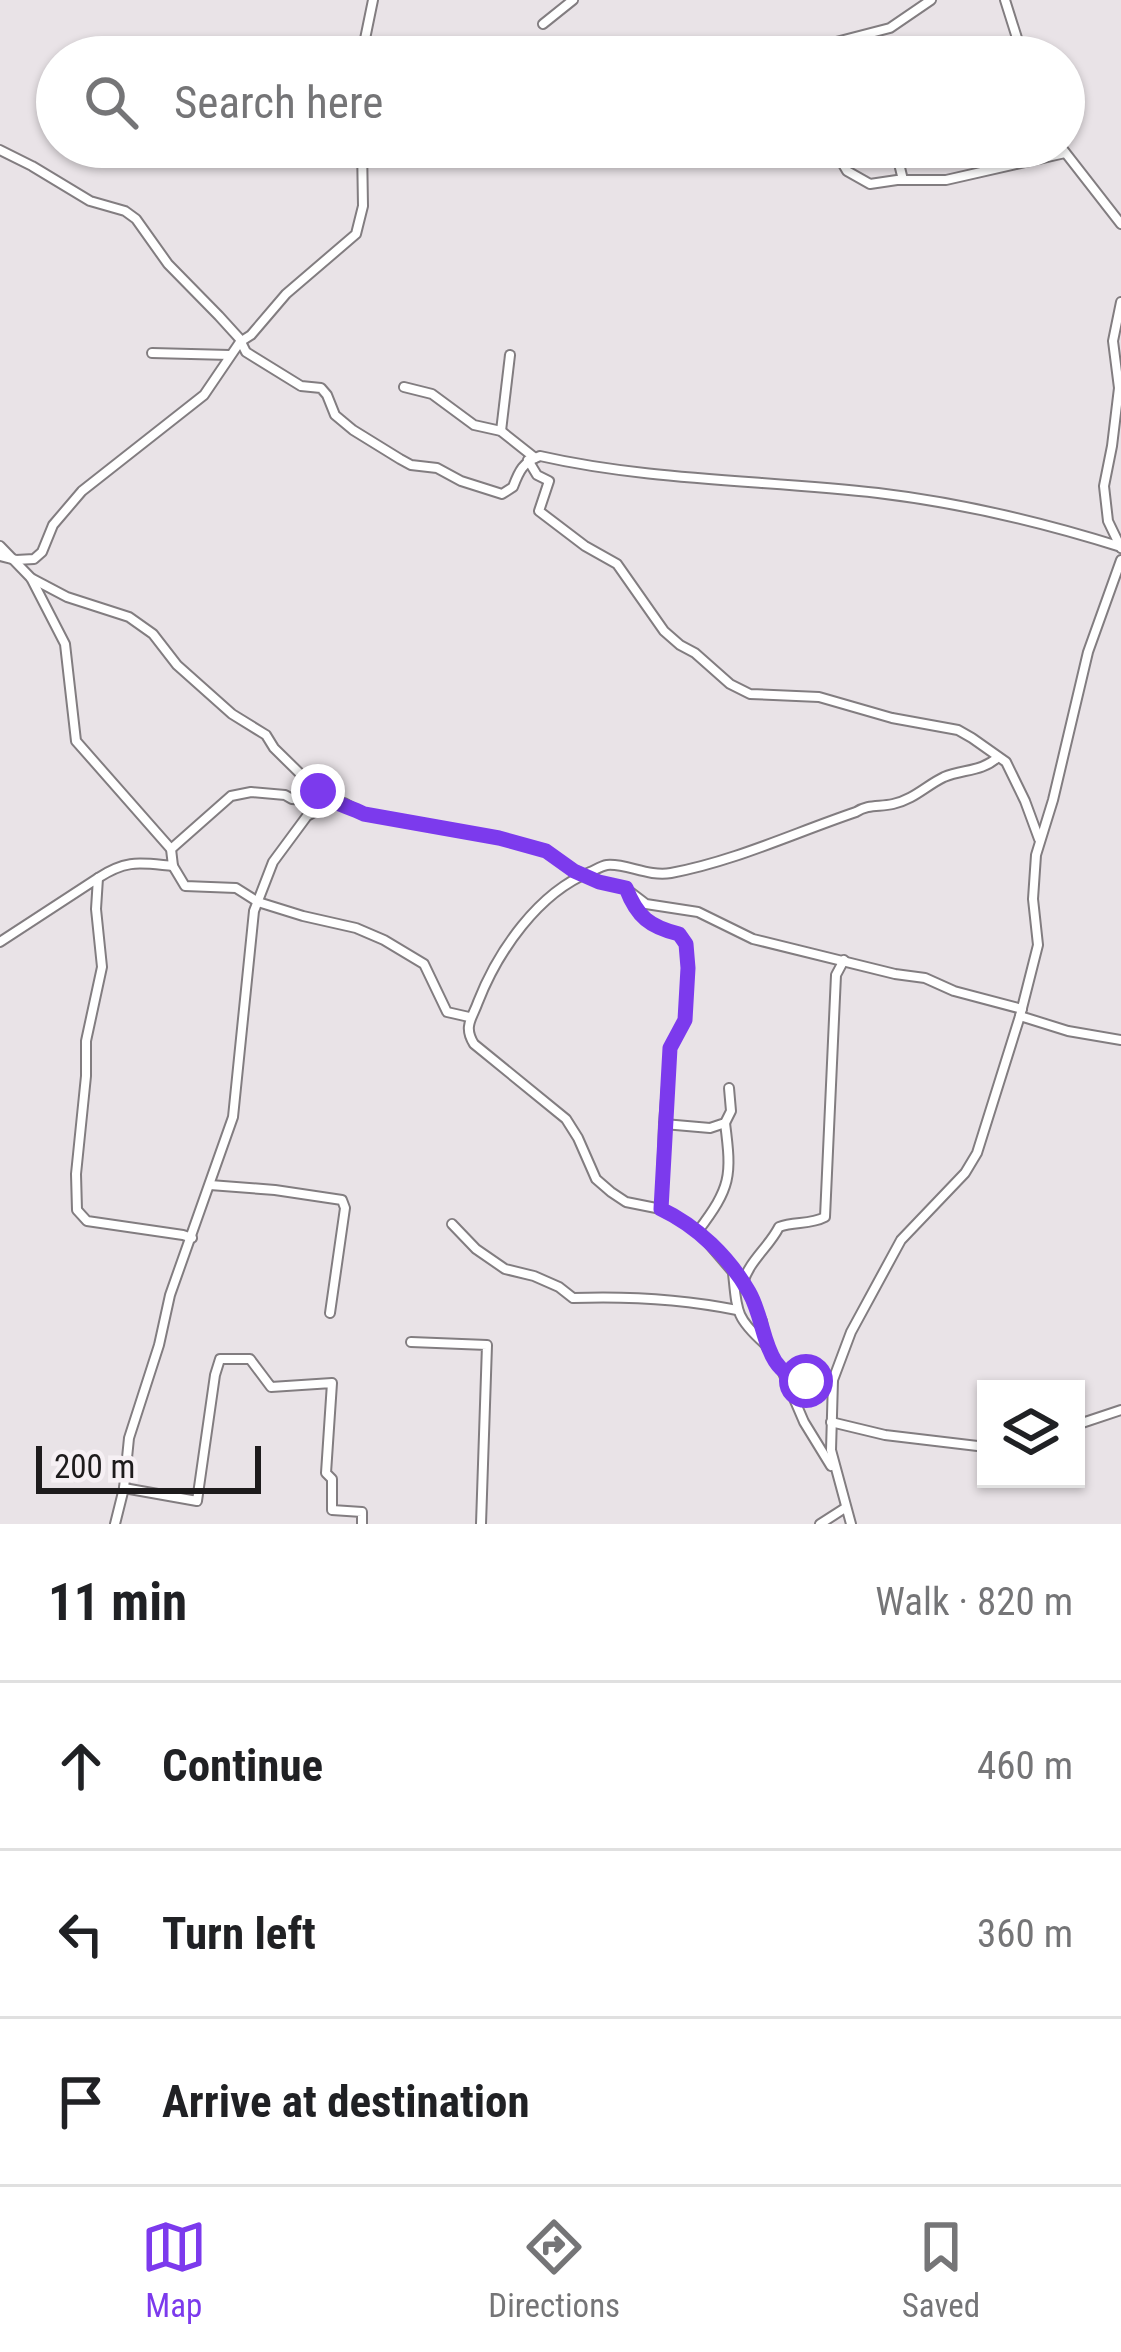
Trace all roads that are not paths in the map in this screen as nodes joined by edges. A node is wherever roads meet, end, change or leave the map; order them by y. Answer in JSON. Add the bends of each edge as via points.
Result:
{"nodes":[{"id":1,"x":373,"y":0,"type":"edge"},
{"id":2,"x":573,"y":0,"type":"edge"},
{"id":3,"x":931,"y":0,"type":"edge"},
{"id":4,"x":1005,"y":0,"type":"edge"},
{"id":5,"x":543,"y":24,"type":"dead end"},
{"id":6,"x":366,"y":36,"type":"edge"},
{"id":7,"x":859,"y":36,"type":"edge"},
{"id":8,"x":1016,"y":36,"type":"edge"},
{"id":9,"x":0,"y":150,"type":"edge"},
{"id":10,"x":362,"y":168,"type":"edge"},
{"id":11,"x":846,"y":168,"type":"edge"},
{"id":12,"x":900,"y":168,"type":"edge"},
{"id":13,"x":990,"y":168,"type":"edge"},
{"id":14,"x":1079,"y":168,"type":"edge"},
{"id":15,"x":903,"y":180,"type":"junction"},
{"id":16,"x":1121,"y":224,"type":"edge"},
{"id":17,"x":1121,"y":302,"type":"edge"},
{"id":18,"x":240,"y":342,"type":"junction"},
{"id":19,"x":152,"y":353,"type":"dead end"},
{"id":20,"x":230,"y":355,"type":"junction"},
{"id":21,"x":510,"y":355,"type":"dead end"},
{"id":22,"x":404,"y":387,"type":"dead end"},
{"id":23,"x":501,"y":431,"type":"junction"},
{"id":24,"x":532,"y":459,"type":"junction"},
{"id":25,"x":0,"y":545,"type":"edge"},
{"id":26,"x":1121,"y":547,"type":"edge"},
{"id":27,"x":0,"y":556,"type":"edge"},
{"id":28,"x":16,"y":560,"type":"junction"},
{"id":29,"x":1121,"y":560,"type":"edge"},
{"id":30,"x":31,"y":578,"type":"junction"},
{"id":31,"x":998,"y":757,"type":"junction"},
{"id":32,"x":330,"y":802,"type":"junction"},
{"id":33,"x":1040,"y":842,"type":"junction"},
{"id":34,"x":171,"y":849,"type":"junction"},
{"id":35,"x":173,"y":866,"type":"junction"},
{"id":36,"x":584,"y":874,"type":"junction"},
{"id":37,"x":98,"y":878,"type":"junction"},
{"id":38,"x":626,"y":888,"type":"junction"},
{"id":39,"x":258,"y":902,"type":"junction"},
{"id":40,"x":0,"y":943,"type":"edge"},
{"id":41,"x":844,"y":961,"type":"junction"},
{"id":42,"x":1021,"y":1013,"type":"junction"},
{"id":43,"x":470,"y":1017,"type":"junction"},
{"id":44,"x":1121,"y":1040,"type":"edge"},
{"id":45,"x":729,"y":1088,"type":"dead end"},
{"id":46,"x":725,"y":1123,"type":"junction"},
{"id":47,"x":664,"y":1124,"type":"junction"},
{"id":48,"x":210,"y":1185,"type":"junction"},
{"id":49,"x":661,"y":1209,"type":"junction"},
{"id":50,"x":452,"y":1224,"type":"dead end"},
{"id":51,"x":698,"y":1231,"type":"junction"},
{"id":52,"x":192,"y":1238,"type":"junction"},
{"id":53,"x":732,"y":1270,"type":"junction"},
{"id":54,"x":742,"y":1282,"type":"junction"},
{"id":55,"x":737,"y":1310,"type":"junction"},
{"id":56,"x":330,"y":1313,"type":"dead end"},
{"id":57,"x":411,"y":1342,"type":"dead end"},
{"id":58,"x":765,"y":1344,"type":"junction"},
{"id":59,"x":782,"y":1371,"type":"junction"},
{"id":60,"x":833,"y":1380,"type":"junction"},
{"id":61,"x":1121,"y":1410,"type":"edge"},
{"id":62,"x":831,"y":1422,"type":"junction"},
{"id":63,"x":1085,"y":1422,"type":"edge"},
{"id":64,"x":977,"y":1446,"type":"edge"},
{"id":65,"x":836,"y":1472,"type":"junction"},
{"id":66,"x":124,"y":1488,"type":"junction"},
{"id":67,"x":845,"y":1508,"type":"junction"},
{"id":68,"x":115,"y":1524,"type":"edge"},
{"id":69,"x":362,"y":1524,"type":"edge"},
{"id":70,"x":481,"y":1524,"type":"edge"},
{"id":71,"x":820,"y":1524,"type":"edge"},
{"id":72,"x":851,"y":1524,"type":"edge"}],
"edges":[{"from":1,"to":6,"type":"street"},
{"from":2,"to":5,"type":"street"},
{"from":3,"to":7,"type":"street","via":[[890,28]]},
{"from":4,"to":8,"type":"street"},
{"from":9,"to":18,"type":"street","via":[[136,219]]},
{"from":10,"to":18,"type":"street","via":[[356,235]]},
{"from":11,"to":15,"type":"street","via":[[870,184]]},
{"from":12,"to":15,"type":"street"},
{"from":13,"to":15,"type":"street"},
{"from":14,"to":16,"type":"street"},
{"from":17,"to":26,"type":"street","via":[[1104,486]]},
{"from":18,"to":20,"type":"street"},
{"from":18,"to":24,"type":"street","via":[[288,380],[321,388],[334,415],[411,465],[502,494]]},
{"from":19,"to":20,"type":"street"},
{"from":20,"to":28,"type":"street","via":[[204,395],[82,491],[42,552]]},
{"from":21,"to":23,"type":"street"},
{"from":22,"to":23,"type":"street"},
{"from":23,"to":24,"type":"street"},
{"from":24,"to":26,"type":"street","via":[[933,500]]},
{"from":24,"to":31,"type":"street","via":[[537,476],[549,481],[539,511],[617,564],[664,631],[730,684],[958,730]]},
{"from":25,"to":28,"type":"street"},
{"from":27,"to":28,"type":"street"},
{"from":28,"to":30,"type":"street"},
{"from":29,"to":33,"type":"street","via":[[1088,652]]},
{"from":30,"to":32,"type":"street","via":[[153,634]]},
{"from":30,"to":34,"type":"street","via":[[65,644],[76,741]]},
{"from":31,"to":33,"type":"street"},
{"from":31,"to":36,"type":"street","via":[[911,798],[866,806],[734,858],[668,873],[607,865]]},
{"from":32,"to":34,"type":"street","via":[[231,796]]},
{"from":32,"to":36,"type":"street","via":[[546,851]]},
{"from":32,"to":39,"type":"street","via":[[307,816],[273,862]]},
{"from":33,"to":42,"type":"street","via":[[1038,945]]},
{"from":34,"to":35,"type":"street"},
{"from":35,"to":37,"type":"street","via":[[118,865]]},
{"from":35,"to":39,"type":"street","via":[[185,886],[236,888]]},
{"from":36,"to":38,"type":"street"},
{"from":36,"to":43,"type":"street","via":[[539,906]]},
{"from":37,"to":40,"type":"street"},
{"from":37,"to":52,"type":"street","via":[[102,967],[86,1041],[77,1210],[87,1221]]},
{"from":38,"to":41,"type":"street","via":[[646,904],[698,912],[754,939]]},
{"from":38,"to":47,"type":"street","via":[[654,928],[686,944],[685,1020],[670,1048]]},
{"from":39,"to":43,"type":"street","via":[[384,940],[424,964],[447,1012]]},
{"from":39,"to":48,"type":"street","via":[[233,1117]]},
{"from":41,"to":42,"type":"street","via":[[925,978]]},
{"from":41,"to":54,"type":"street","via":[[836,975],[825,1217],[779,1226]]},
{"from":42,"to":44,"type":"street"},
{"from":42,"to":60,"type":"street","via":[[977,1153],[901,1240]]},
{"from":43,"to":49,"type":"street","via":[[474,1044],[566,1119],[596,1179],[626,1202]]},
{"from":45,"to":46,"type":"street"},
{"from":46,"to":47,"type":"street"},
{"from":46,"to":51,"type":"street","via":[[729,1185]]},
{"from":47,"to":49,"type":"street"},
{"from":48,"to":52,"type":"street"},
{"from":48,"to":56,"type":"street","via":[[342,1200]]},
{"from":49,"to":51,"type":"street"},
{"from":50,"to":55,"type":"street","via":[[505,1269],[573,1298],[667,1298]]},
{"from":51,"to":53,"type":"street"},
{"from":52,"to":66,"type":"street","via":[[129,1438]]},
{"from":53,"to":54,"type":"street"},
{"from":53,"to":55,"type":"street"},
{"from":54,"to":58,"type":"street"},
{"from":55,"to":58,"type":"street"},
{"from":57,"to":70,"type":"street","via":[[487,1345]]},
{"from":58,"to":59,"type":"street"},
{"from":59,"to":60,"type":"street"},
{"from":59,"to":65,"type":"street"},
{"from":60,"to":62,"type":"street"},
{"from":61,"to":63,"type":"street"},
{"from":62,"to":64,"type":"street"},
{"from":62,"to":65,"type":"street"},
{"from":65,"to":67,"type":"street"},
{"from":66,"to":68,"type":"street"},
{"from":66,"to":69,"type":"street","via":[[197,1501],[220,1359],[250,1359],[271,1387],[332,1384],[332,1510],[362,1512]]},
{"from":67,"to":71,"type":"street"},
{"from":67,"to":72,"type":"street"}]}
